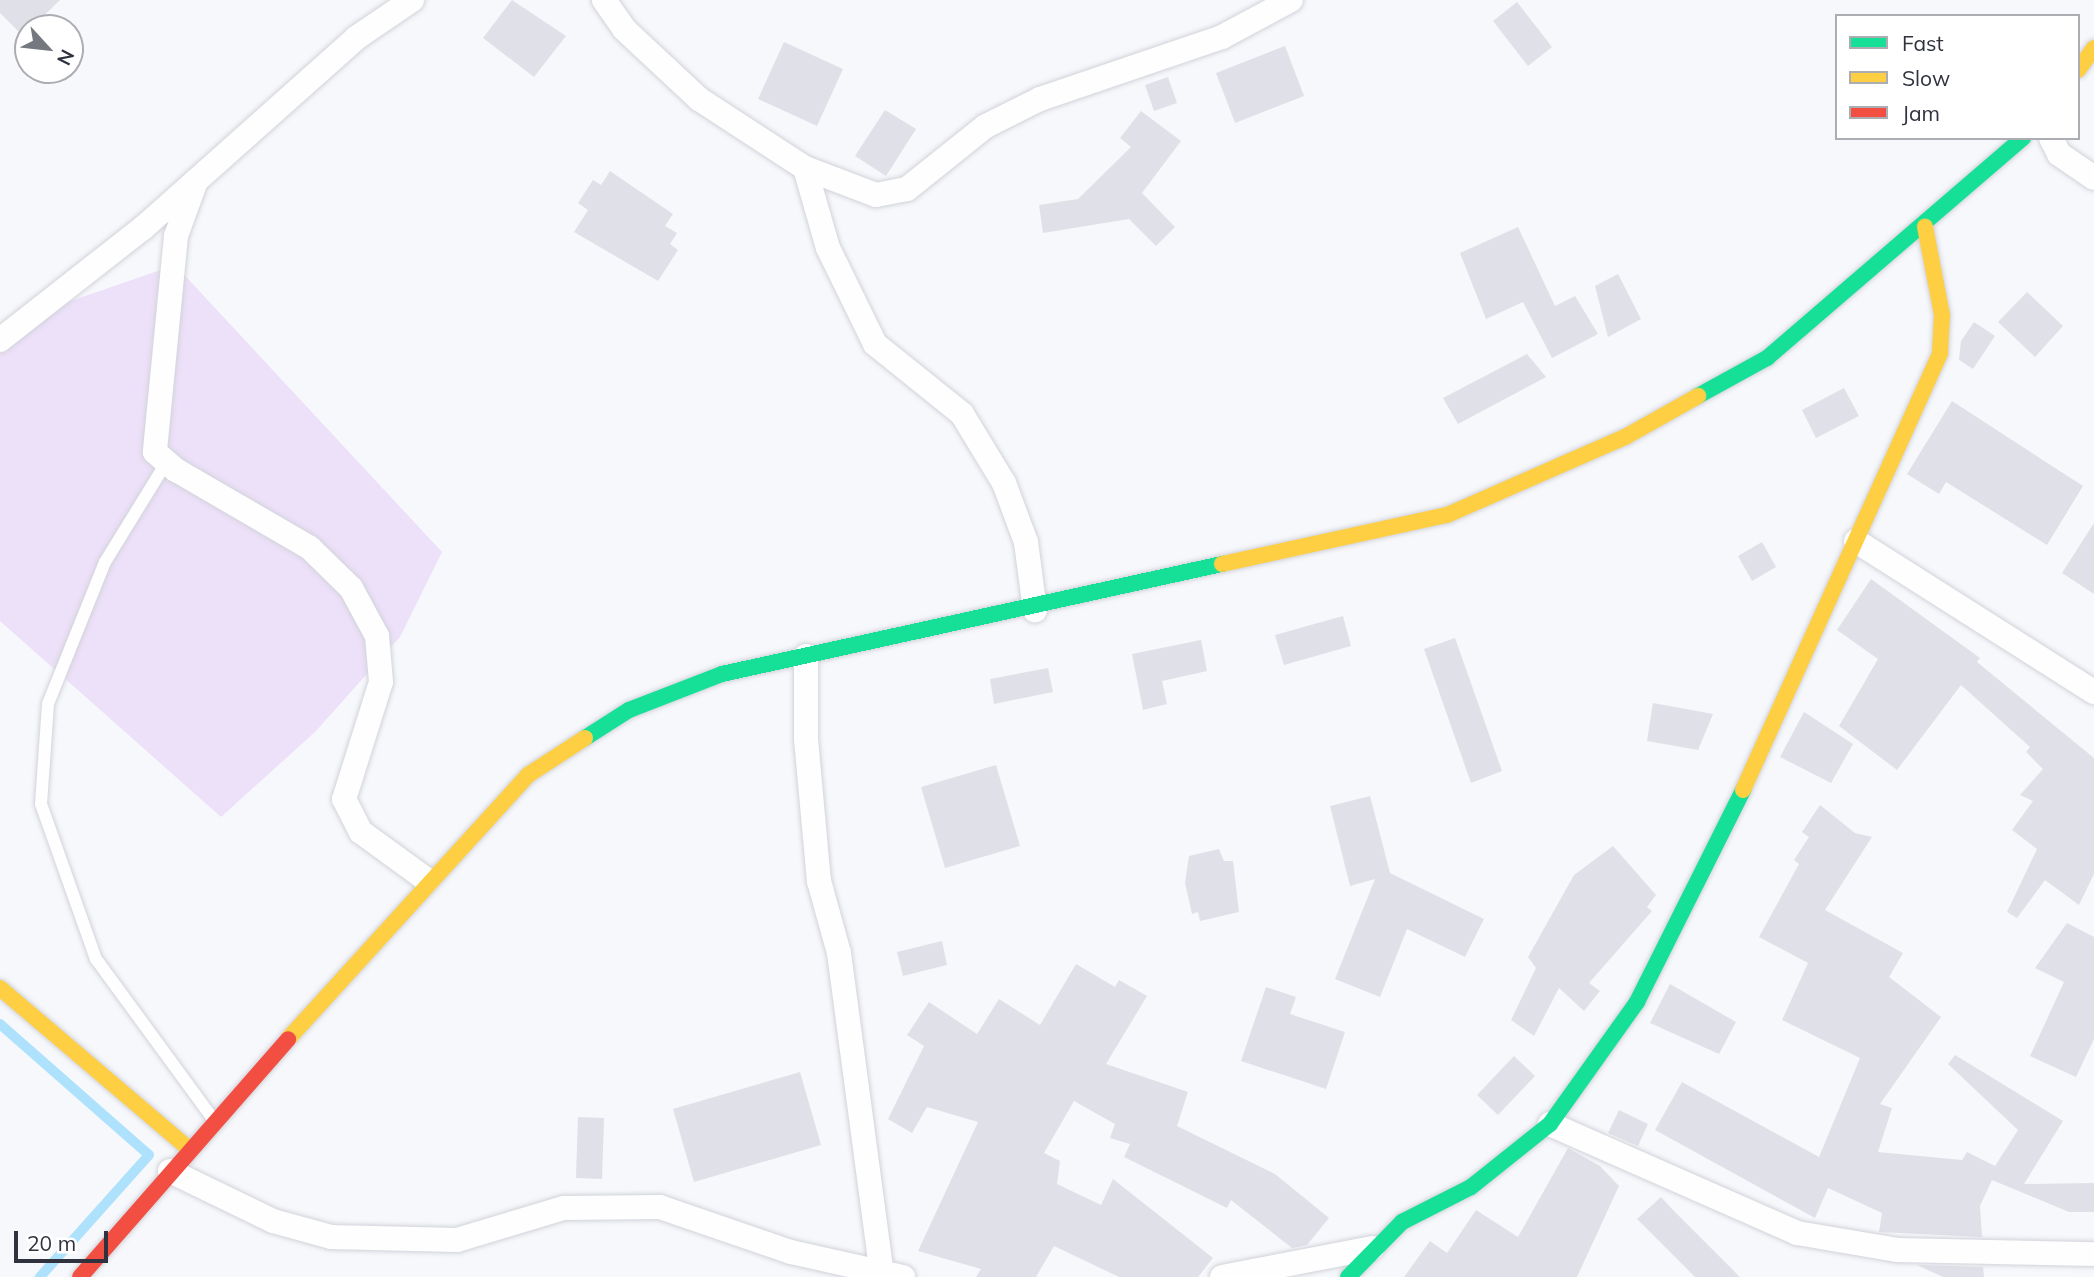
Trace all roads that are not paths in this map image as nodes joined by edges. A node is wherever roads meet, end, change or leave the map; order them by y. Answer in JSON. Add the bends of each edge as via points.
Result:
{"nodes":[{"id":1,"x":412,"y":0,"type":"edge"},
{"id":2,"x":604,"y":0,"type":"edge"},
{"id":3,"x":1291,"y":0,"type":"edge"},
{"id":4,"x":2094,"y":48,"type":"edge"},
{"id":5,"x":2080,"y":67,"type":"edge"},
{"id":6,"x":2021,"y":140,"type":"edge"},
{"id":7,"x":2052,"y":140,"type":"edge"},
{"id":8,"x":805,"y":168,"type":"junction"},
{"id":9,"x":2094,"y":178,"type":"edge"},
{"id":10,"x":196,"y":181,"type":"junction"},
{"id":11,"x":1925,"y":227,"type":"junction"},
{"id":12,"x":0,"y":340,"type":"edge"},
{"id":13,"x":166,"y":463,"type":"junction"},
{"id":14,"x":1856,"y":541,"type":"junction"},
{"id":15,"x":1035,"y":610,"type":"junction"},
{"id":16,"x":806,"y":656,"type":"junction"},
{"id":17,"x":2094,"y":692,"type":"edge"},
{"id":18,"x":427,"y":880,"type":"junction"},
{"id":19,"x":0,"y":988,"type":"edge"},
{"id":20,"x":214,"y":1121,"type":"junction"},
{"id":21,"x":1550,"y":1124,"type":"junction"},
{"id":22,"x":189,"y":1149,"type":"junction"},
{"id":23,"x":170,"y":1171,"type":"junction"},
{"id":24,"x":1372,"y":1248,"type":"junction"},
{"id":25,"x":2094,"y":1254,"type":"edge"},
{"id":26,"x":893,"y":1275,"type":"edge"},
{"id":27,"x":80,"y":1277,"type":"edge"},
{"id":28,"x":1222,"y":1277,"type":"edge"},
{"id":29,"x":1348,"y":1277,"type":"edge"}],
"edges":[{"from":1,"to":10,"type":"street","via":[[356,38]]},
{"from":2,"to":8,"type":"street","via":[[624,29],[699,99]]},
{"from":3,"to":8,"type":"street","via":[[1222,37],[1040,99],[986,127],[907,189],[876,195]]},
{"from":4,"to":5,"type":"street"},
{"from":6,"to":11,"type":"street"},
{"from":7,"to":9,"type":"street","via":[[2059,154]]},
{"from":8,"to":15,"type":"street","via":[[828,248],[875,344],[962,414],[999,473],[1026,542]]},
{"from":10,"to":12,"type":"street"},
{"from":10,"to":13,"type":"street","via":[[177,229],[154,424],[154,450]]},
{"from":11,"to":14,"type":"street","via":[[1942,315],[1940,354]]},
{"from":11,"to":15,"type":"street","via":[[1767,358],[1625,437],[1447,515],[1077,595]]},
{"from":13,"to":18,"type":"street","via":[[310,548],[351,588],[377,636],[382,682],[344,799],[361,832]]},
{"from":13,"to":20,"type":"lane","via":[[105,562],[48,704],[41,804],[96,959]]},
{"from":14,"to":17,"type":"street"},
{"from":14,"to":21,"type":"street","via":[[1699,887],[1637,1002]]},
{"from":15,"to":16,"type":"street"},
{"from":16,"to":18,"type":"street","via":[[722,674],[629,710],[528,775]]},
{"from":16,"to":26,"type":"street","via":[[806,739],[819,881],[839,953]]},
{"from":18,"to":20,"type":"street"},
{"from":19,"to":22,"type":"street"},
{"from":20,"to":22,"type":"street"},
{"from":21,"to":24,"type":"street","via":[[1504,1165],[1402,1222]]},
{"from":21,"to":25,"type":"street","via":[[1797,1233],[1897,1250]]},
{"from":22,"to":23,"type":"street"},
{"from":23,"to":26,"type":"street","via":[[274,1222],[331,1237],[457,1240],[564,1208],[660,1207],[791,1252]]},
{"from":23,"to":27,"type":"street"},
{"from":24,"to":28,"type":"street"},
{"from":24,"to":29,"type":"street"}]}
